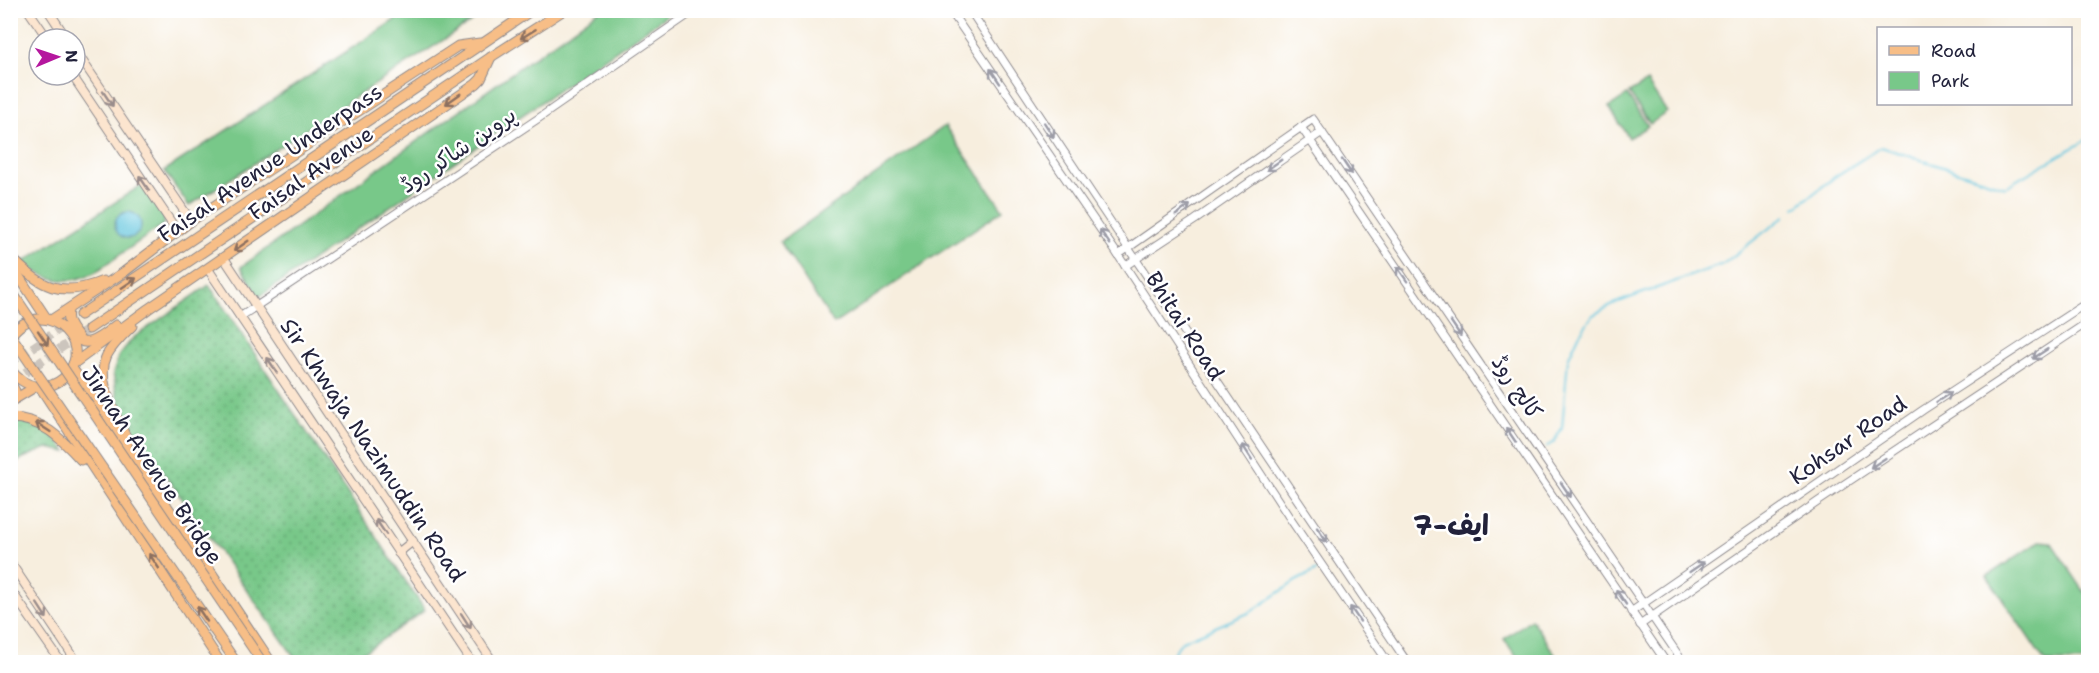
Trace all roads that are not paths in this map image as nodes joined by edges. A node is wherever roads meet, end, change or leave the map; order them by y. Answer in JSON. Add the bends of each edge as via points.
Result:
{"nodes":[{"id":1,"x":28,"y":10,"type":"edge"},
{"id":2,"x":48,"y":10,"type":"edge"},
{"id":3,"x":532,"y":10,"type":"edge"},
{"id":4,"x":564,"y":10,"type":"edge"},
{"id":5,"x":695,"y":10,"type":"edge"},
{"id":6,"x":950,"y":10,"type":"edge"},
{"id":7,"x":970,"y":10,"type":"edge"},
{"id":8,"x":552,"y":14,"type":"edge"},
{"id":9,"x":40,"y":27,"type":"edge"},
{"id":10,"x":59,"y":27,"type":"edge"},
{"id":11,"x":482,"y":43,"type":"junction"},
{"id":12,"x":491,"y":57,"type":"junction"},
{"id":13,"x":87,"y":68,"type":"edge"},
{"id":14,"x":80,"y":87,"type":"edge"},
{"id":15,"x":1301,"y":127,"type":"junction"},
{"id":16,"x":1322,"y":132,"type":"junction"},
{"id":17,"x":1310,"y":140,"type":"junction"},
{"id":18,"x":144,"y":151,"type":"junction"},
{"id":19,"x":130,"y":163,"type":"junction"},
{"id":20,"x":191,"y":221,"type":"junction"},
{"id":21,"x":177,"y":231,"type":"junction"},
{"id":22,"x":1128,"y":250,"type":"junction"},
{"id":23,"x":1118,"y":255,"type":"junction"},
{"id":24,"x":10,"y":256,"type":"edge"},
{"id":25,"x":224,"y":258,"type":"junction"},
{"id":26,"x":1135,"y":259,"type":"junction"},
{"id":27,"x":10,"y":263,"type":"edge"},
{"id":28,"x":1125,"y":266,"type":"junction"},
{"id":29,"x":208,"y":269,"type":"junction"},
{"id":30,"x":124,"y":272,"type":"junction"},
{"id":31,"x":10,"y":289,"type":"edge"},
{"id":32,"x":2088,"y":302,"type":"edge"},
{"id":33,"x":256,"y":308,"type":"junction"},
{"id":34,"x":148,"y":309,"type":"junction"},
{"id":35,"x":68,"y":310,"type":"junction"},
{"id":36,"x":80,"y":315,"type":"tunnel mouth"},
{"id":37,"x":240,"y":317,"type":"junction"},
{"id":38,"x":49,"y":320,"type":"junction"},
{"id":39,"x":2088,"y":322,"type":"edge"},
{"id":40,"x":1183,"y":328,"type":"junction"},
{"id":41,"x":89,"y":329,"type":"tunnel mouth"},
{"id":42,"x":10,"y":336,"type":"edge"},
{"id":43,"x":1171,"y":336,"type":"junction"},
{"id":44,"x":73,"y":366,"type":"junction"},
{"id":45,"x":10,"y":369,"type":"edge"},
{"id":46,"x":10,"y":382,"type":"edge"},
{"id":47,"x":37,"y":387,"type":"junction"},
{"id":48,"x":10,"y":395,"type":"edge"},
{"id":49,"x":10,"y":402,"type":"edge"},
{"id":50,"x":10,"y":418,"type":"edge"},
{"id":51,"x":135,"y":459,"type":"junction"},
{"id":52,"x":98,"y":479,"type":"junction"},
{"id":53,"x":1305,"y":510,"type":"junction"},
{"id":54,"x":1291,"y":520,"type":"junction"},
{"id":55,"x":413,"y":541,"type":"junction"},
{"id":56,"x":398,"y":553,"type":"junction"},
{"id":57,"x":10,"y":562,"type":"edge"},
{"id":58,"x":10,"y":589,"type":"edge"},
{"id":59,"x":1642,"y":604,"type":"junction"},
{"id":60,"x":1631,"y":612,"type":"junction"},
{"id":61,"x":1652,"y":617,"type":"junction"},
{"id":62,"x":1640,"y":625,"type":"junction"},
{"id":63,"x":61,"y":663,"type":"edge"},
{"id":64,"x":77,"y":663,"type":"edge"},
{"id":65,"x":220,"y":663,"type":"edge"},
{"id":66,"x":236,"y":663,"type":"edge"},
{"id":67,"x":262,"y":663,"type":"edge"},
{"id":68,"x":272,"y":663,"type":"edge"},
{"id":69,"x":472,"y":663,"type":"edge"},
{"id":70,"x":493,"y":663,"type":"edge"},
{"id":71,"x":1388,"y":663,"type":"edge"},
{"id":72,"x":1407,"y":663,"type":"edge"},
{"id":73,"x":1666,"y":663,"type":"edge"},
{"id":74,"x":1683,"y":663,"type":"edge"}],
"edges":[{"from":1,"to":9,"type":"main road"},
{"from":2,"to":10,"type":"main road"},
{"from":3,"to":11,"type":"main road","name":"Faisal Avenue"},
{"from":4,"to":8,"type":"main road","name":"Faisal Avenue"},
{"from":5,"to":33,"type":"street","name":"پروین شاکر روڈ"},
{"from":23,"to":6,"type":"street","name":"Bhitai Road","one_way":true},
{"from":7,"to":22,"type":"street","name":"Bhitai Road","one_way":true},
{"from":8,"to":12,"type":"main road","name":"Faisal Avenue","one_way":true},
{"from":11,"to":20,"type":"main road","name":"Faisal Avenue","via":[[458,45]]},
{"from":36,"to":11,"type":"main road","name":"Faisal Avenue Underpass","one_way":true},
{"from":12,"to":25,"type":"main road","name":"Faisal Avenue","one_way":true,"via":[[476,84]]},
{"from":12,"to":41,"type":"main road","name":"Faisal Avenue Underpass"},
{"from":13,"to":18,"type":"main road","one_way":true},
{"from":14,"to":19,"type":"main road"},
{"from":15,"to":16,"type":"street","via":[[1313,119]]},
{"from":15,"to":17,"type":"street","name":"کالج روڈ"},
{"from":22,"to":15,"type":"street","one_way":true},
{"from":16,"to":17,"type":"street"},
{"from":16,"to":59,"type":"street","name":"کالج روڈ","one_way":true},
{"from":17,"to":26,"type":"street","one_way":true},
{"from":60,"to":17,"type":"street","name":"کالج روڈ","one_way":true},
{"from":18,"to":19,"type":"main road"},
{"from":18,"to":20,"type":"main road"},
{"from":21,"to":19,"type":"main road","one_way":true},
{"from":20,"to":21,"type":"main road","name":"Faisal Avenue"},
{"from":21,"to":30,"type":"main road","name":"Faisal Avenue"},
{"from":22,"to":23,"type":"street"},
{"from":22,"to":26,"type":"street","name":"Bhitai Road"},
{"from":23,"to":28,"type":"street","name":"Bhitai Road"},
{"from":24,"to":30,"type":"main road","via":[[35,279],[52,288],[79,289]]},
{"from":25,"to":29,"type":"main road","name":"Faisal Avenue"},
{"from":25,"to":33,"type":"main road","name":"Sir Khwaja Nazimuddin Road"},
{"from":26,"to":28,"type":"street"},
{"from":26,"to":40,"type":"street","name":"Bhitai Road"},
{"from":27,"to":38,"type":"main road"},
{"from":28,"to":43,"type":"street","name":"Bhitai Road"},
{"from":29,"to":34,"type":"main road","name":"Faisal Avenue"},
{"from":29,"to":37,"type":"main road","name":"Sir Khwaja Nazimuddin Road"},
{"from":30,"to":35,"type":"main road","name":"Faisal Avenue"},
{"from":31,"to":67,"type":"main road","name":"Jinnah Avenue Bridge","one_way":true,"bridge":true},
{"from":59,"to":32,"type":"street","name":"Kohsar Road","one_way":true,"via":[[1923,410]]},
{"from":33,"to":37,"type":"street","name":"پروین شاکر روڈ"},
{"from":33,"to":55,"type":"main road","name":"Sir Khwaja Nazimuddin Road"},
{"from":34,"to":35,"type":"main road","via":[[84,342],[70,326]]},
{"from":34,"to":44,"type":"main road","name":"Faisal Avenue"},
{"from":34,"to":51,"type":"main road","via":[[116,342],[107,355],[104,372],[106,390]]},
{"from":35,"to":38,"type":"main road","name":"Faisal Avenue"},
{"from":56,"to":37,"type":"main road","name":"Sir Khwaja Nazimuddin Road","one_way":true},
{"from":38,"to":42,"type":"main road","name":"Faisal Avenue","via":[[27,321]]},
{"from":38,"to":44,"type":"main road","via":[[69,333],[75,353]]},
{"from":39,"to":61,"type":"street","name":"Kohsar Road","one_way":true},
{"from":40,"to":43,"type":"street"},
{"from":40,"to":53,"type":"street","name":"Bhitai Road"},
{"from":66,"to":42,"type":"main road","name":"Jinnah Avenue Bridge","one_way":true,"bridge":true},
{"from":54,"to":43,"type":"street","name":"Bhitai Road","one_way":true},
{"from":44,"to":47,"type":"main road","name":"Faisal Avenue","via":[[58,382]]},
{"from":44,"to":51,"type":"main road"},
{"from":45,"to":47,"type":"main road","via":[[25,383]]},
{"from":46,"to":48,"type":"main road","via":[[15,391]]},
{"from":47,"to":49,"type":"main road"},
{"from":47,"to":52,"type":"main road"},
{"from":52,"to":50,"type":"main road","one_way":true,"via":[[48,430],[35,422]]},
{"from":51,"to":68,"type":"main road"},
{"from":65,"to":52,"type":"main road","one_way":true},
{"from":53,"to":54,"type":"street"},
{"from":53,"to":72,"type":"street","name":"Bhitai Road","one_way":true},
{"from":71,"to":54,"type":"street","name":"Bhitai Road","one_way":true},
{"from":55,"to":56,"type":"main road"},
{"from":55,"to":70,"type":"main road","name":"Sir Khwaja Nazimuddin Road","one_way":true},
{"from":56,"to":69,"type":"main road","name":"Sir Khwaja Nazimuddin Road"},
{"from":57,"to":64,"type":"main road","one_way":true},
{"from":58,"to":63,"type":"main road"},
{"from":59,"to":60,"type":"street","name":"Kohsar Road"},
{"from":59,"to":61,"type":"street","name":"کالج روڈ"},
{"from":60,"to":62,"type":"street","name":"کالج روڈ"},
{"from":61,"to":62,"type":"street","name":"Kohsar Road"},
{"from":61,"to":74,"type":"street","name":"کالج روڈ"},
{"from":62,"to":73,"type":"street","name":"کالج روڈ"}]}
